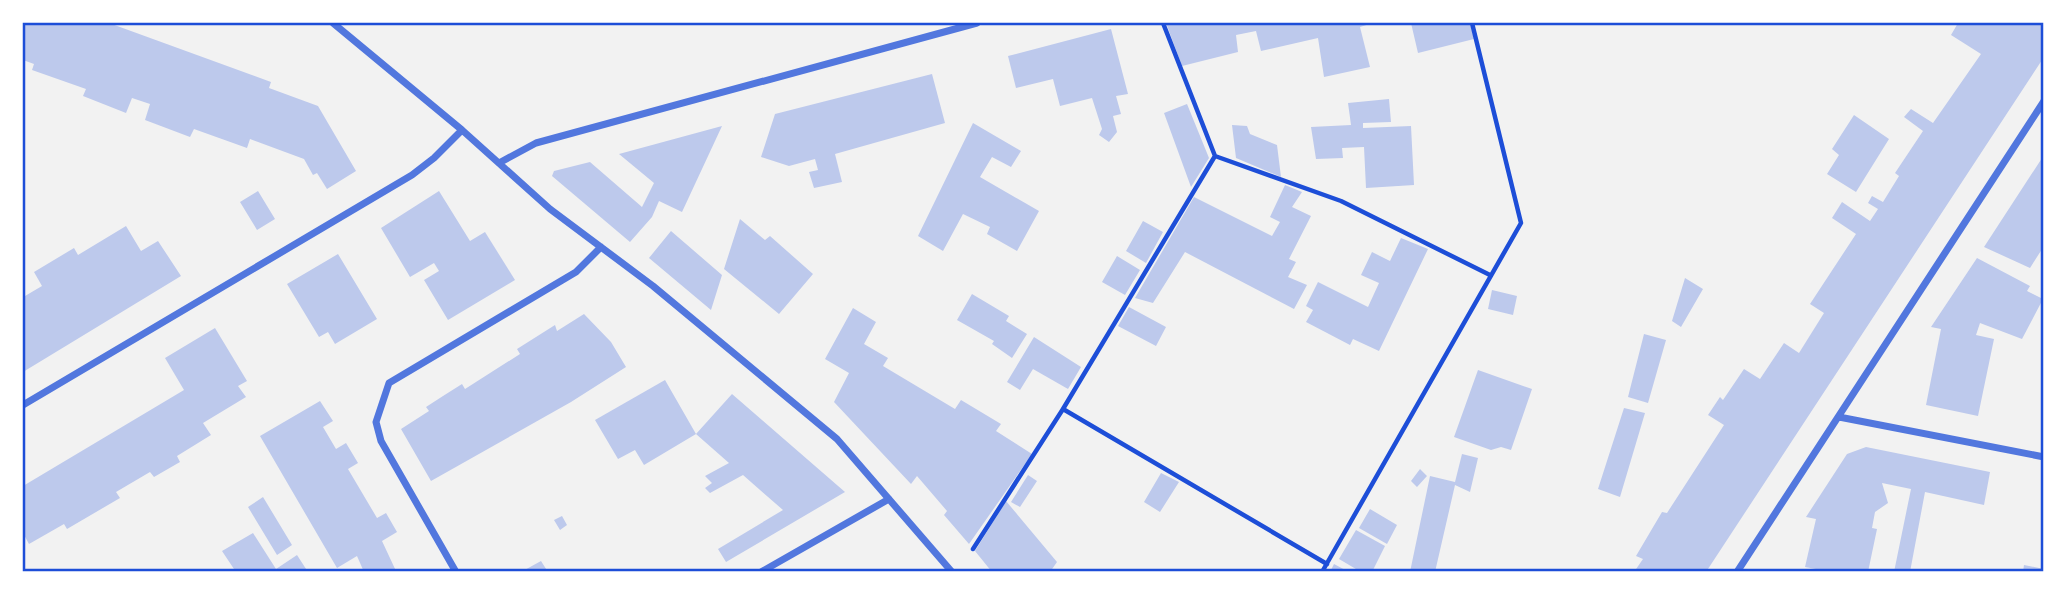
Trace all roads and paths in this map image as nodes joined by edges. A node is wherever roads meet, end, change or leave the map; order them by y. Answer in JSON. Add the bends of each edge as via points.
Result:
{"nodes":[{"id":1,"x":333,"y":23,"type":"edge"},
{"id":2,"x":977,"y":23,"type":"edge"},
{"id":3,"x":1163,"y":23,"type":"edge"},
{"id":4,"x":1472,"y":23,"type":"edge"},
{"id":5,"x":2044,"y":101,"type":"edge"},
{"id":6,"x":461,"y":130,"type":"junction"},
{"id":7,"x":1214,"y":156,"type":"junction"},
{"id":8,"x":499,"y":163,"type":"junction"},
{"id":9,"x":601,"y":247,"type":"junction"},
{"id":10,"x":1490,"y":275,"type":"junction"},
{"id":11,"x":23,"y":405,"type":"edge"},
{"id":12,"x":1063,"y":409,"type":"junction"},
{"id":13,"x":1839,"y":417,"type":"junction"},
{"id":14,"x":2044,"y":457,"type":"edge"},
{"id":15,"x":889,"y":499,"type":"junction"},
{"id":16,"x":972,"y":549,"type":"dead end"},
{"id":17,"x":1327,"y":564,"type":"junction"},
{"id":18,"x":456,"y":572,"type":"edge"},
{"id":19,"x":761,"y":572,"type":"edge"},
{"id":20,"x":952,"y":572,"type":"edge"},
{"id":21,"x":1322,"y":572,"type":"edge"},
{"id":22,"x":1737,"y":572,"type":"edge"}],
"edges":[{"from":1,"to":6,"type":"street"},
{"from":2,"to":8,"type":"street","via":[[536,143]]},
{"from":3,"to":7,"type":"path"},
{"from":4,"to":10,"type":"path","via":[[1521,223]]},
{"from":5,"to":13,"type":"street"},
{"from":6,"to":8,"type":"street"},
{"from":6,"to":11,"type":"street","via":[[412,175]]},
{"from":7,"to":10,"type":"path","via":[[1341,201]]},
{"from":7,"to":12,"type":"path"},
{"from":8,"to":9,"type":"street"},
{"from":9,"to":15,"type":"street","via":[[837,439]]},
{"from":9,"to":18,"type":"street","via":[[576,272],[389,383],[376,422],[381,441]]},
{"from":10,"to":17,"type":"path"},
{"from":12,"to":16,"type":"path"},
{"from":12,"to":17,"type":"path"},
{"from":13,"to":14,"type":"street"},
{"from":13,"to":22,"type":"street"},
{"from":15,"to":19,"type":"street"},
{"from":15,"to":20,"type":"street"},
{"from":17,"to":21,"type":"path"}]}
